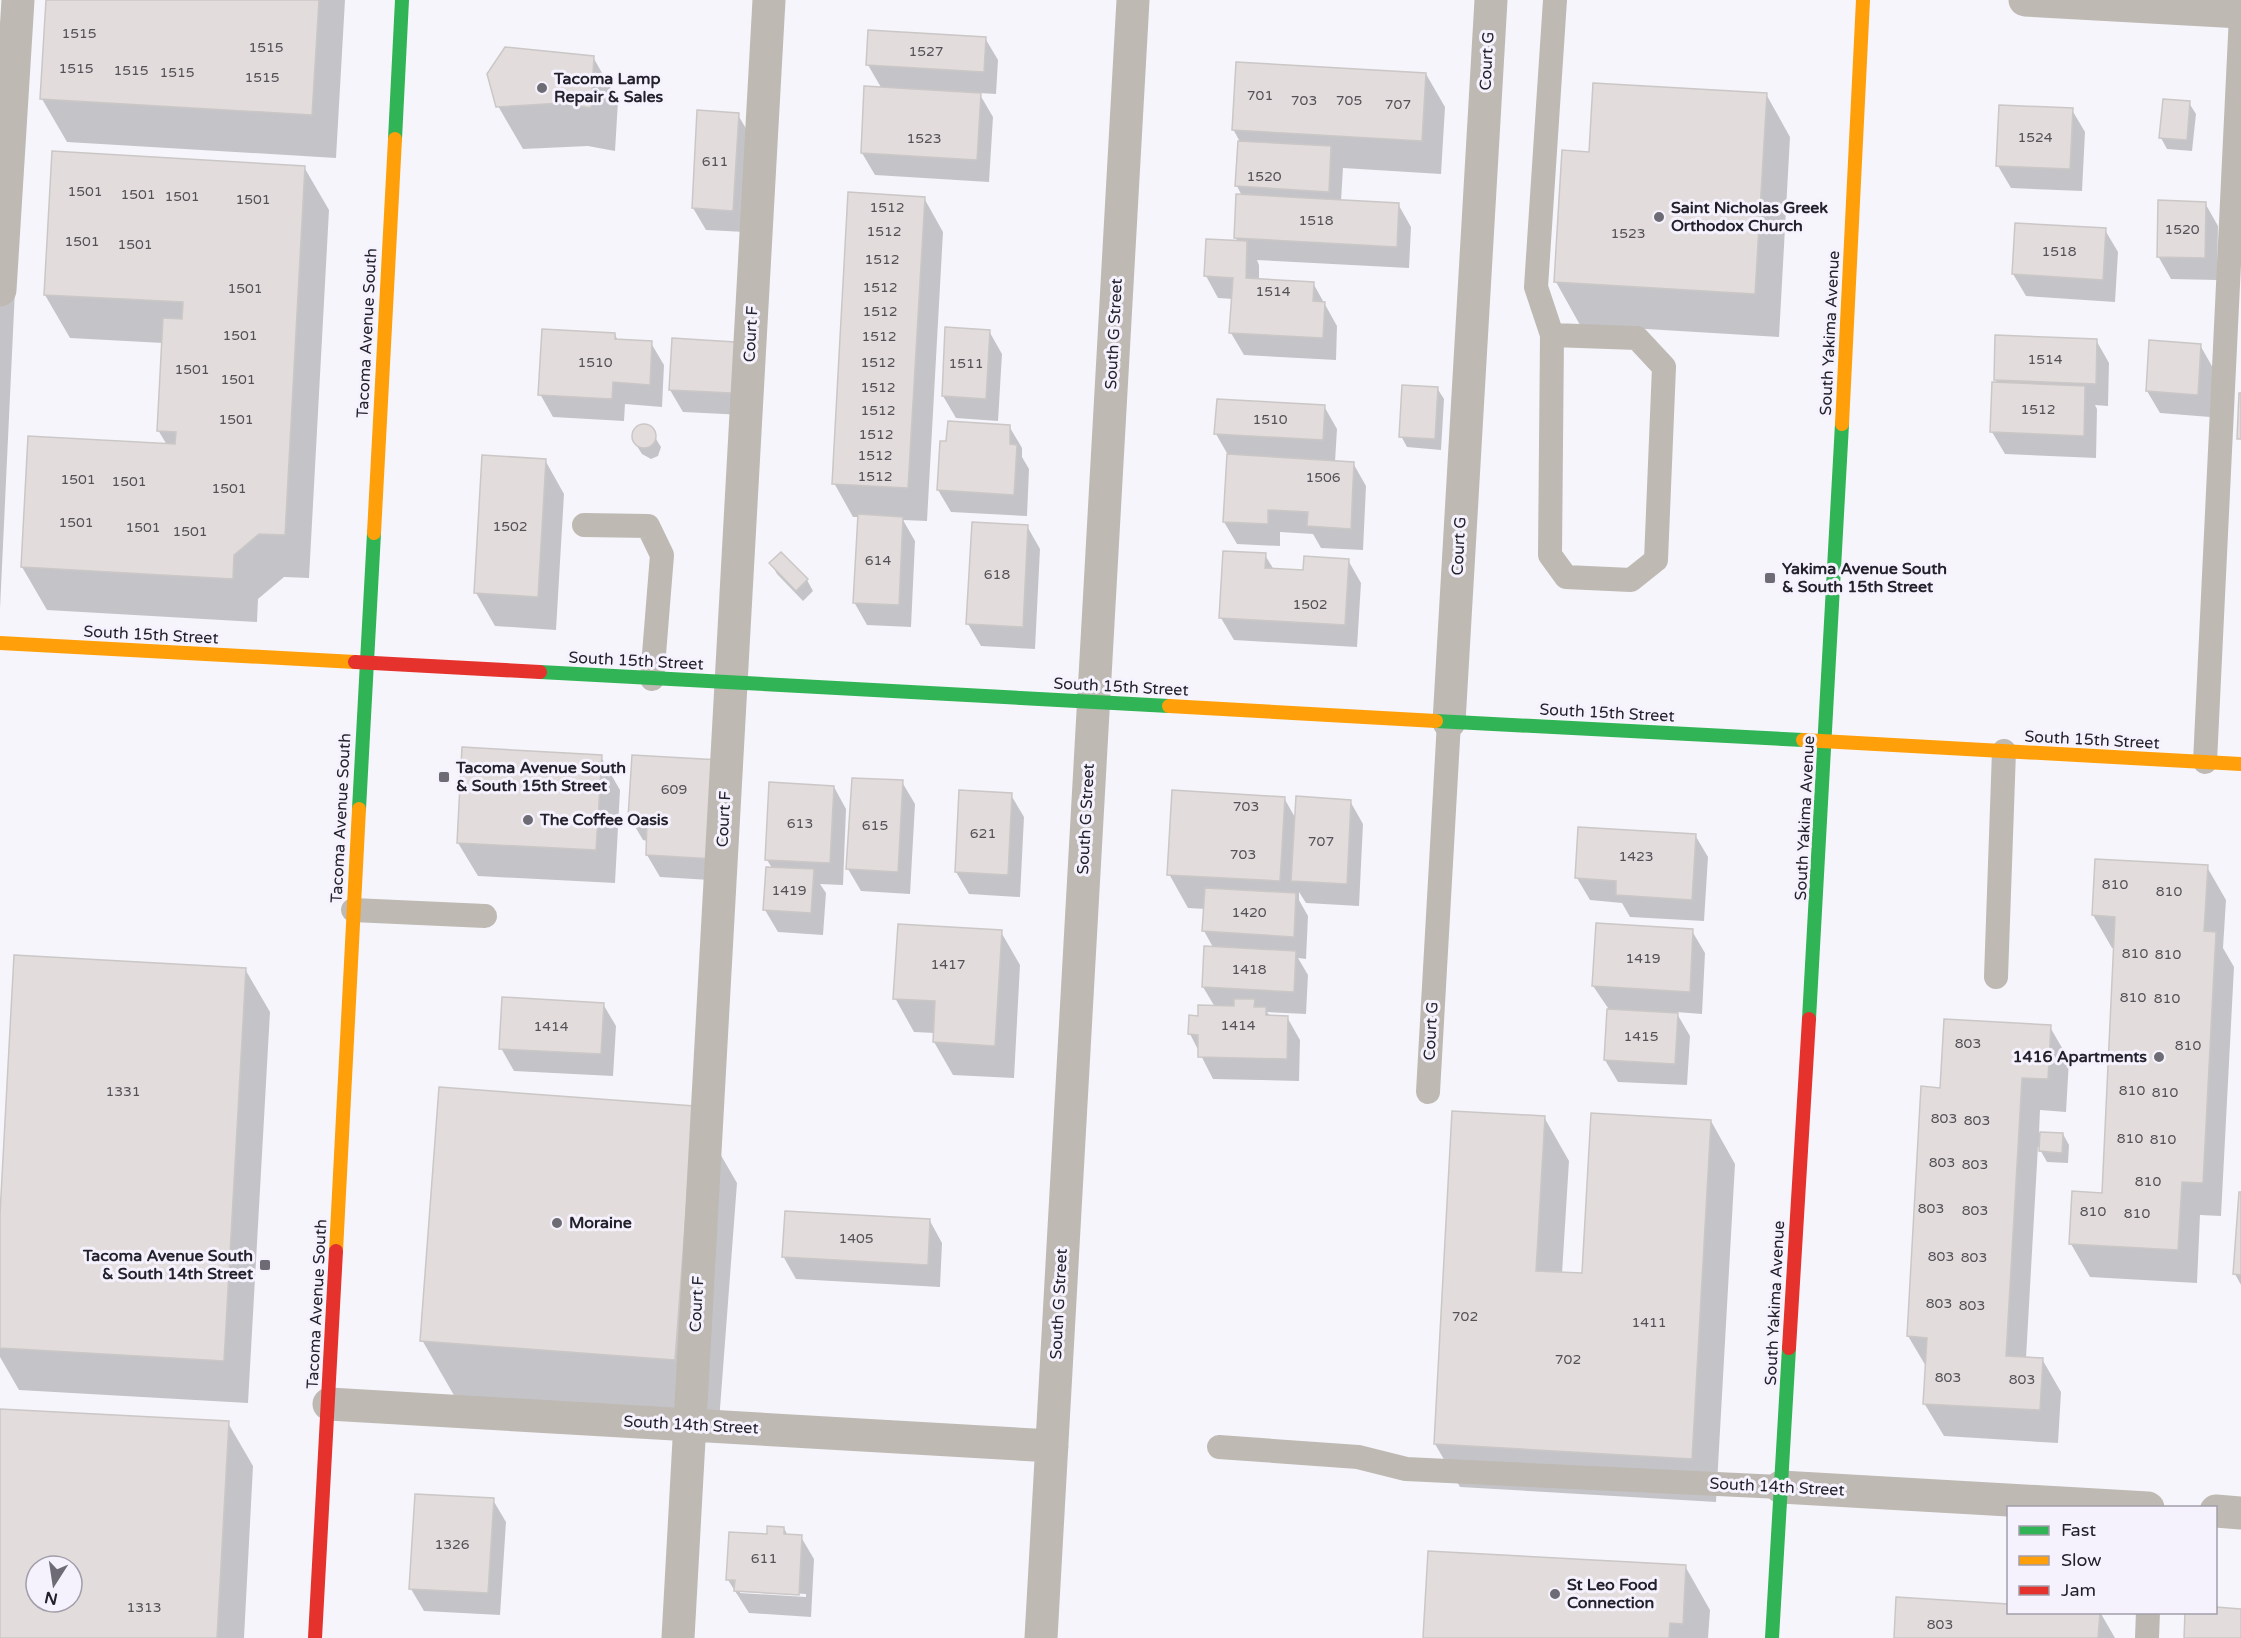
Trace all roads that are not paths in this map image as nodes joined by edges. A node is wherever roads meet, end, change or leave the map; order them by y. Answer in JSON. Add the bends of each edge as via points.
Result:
{"nodes":[{"id":1,"x":18,"y":0,"type":"edge"},
{"id":2,"x":402,"y":0,"type":"edge"},
{"id":3,"x":769,"y":0,"type":"edge"},
{"id":4,"x":1132,"y":0,"type":"edge"},
{"id":5,"x":1491,"y":0,"type":"edge"},
{"id":6,"x":1555,"y":0,"type":"edge"},
{"id":7,"x":1863,"y":0,"type":"edge"},
{"id":8,"x":2025,"y":0,"type":"edge"},
{"id":9,"x":2241,"y":14,"type":"edge"},
{"id":10,"x":0,"y":290,"type":"edge"},
{"id":11,"x":1552,"y":335,"type":"junction"},
{"id":12,"x":584,"y":525,"type":"dead end"},
{"id":13,"x":0,"y":643,"type":"edge"},
{"id":14,"x":365,"y":663,"type":"junction"},
{"id":15,"x":652,"y":679,"type":"junction"},
{"id":16,"x":732,"y":683,"type":"junction"},
{"id":17,"x":1094,"y":702,"type":"junction"},
{"id":18,"x":1449,"y":722,"type":"junction"},
{"id":19,"x":1826,"y":741,"type":"junction"},
{"id":20,"x":2004,"y":751,"type":"junction"},
{"id":21,"x":2205,"y":762,"type":"junction"},
{"id":22,"x":2241,"y":765,"type":"edge"},
{"id":23,"x":353,"y":910,"type":"junction"},
{"id":24,"x":485,"y":916,"type":"dead end"},
{"id":25,"x":1996,"y":977,"type":"dead end"},
{"id":26,"x":1428,"y":1092,"type":"dead end"},
{"id":27,"x":329,"y":1404,"type":"junction"},
{"id":28,"x":690,"y":1425,"type":"junction"},
{"id":29,"x":1052,"y":1446,"type":"junction"},
{"id":30,"x":1219,"y":1447,"type":"dead end"},
{"id":31,"x":1781,"y":1487,"type":"junction"},
{"id":32,"x":2113,"y":1506,"type":"edge"},
{"id":33,"x":2217,"y":1511,"type":"edge"},
{"id":34,"x":2241,"y":1513,"type":"edge"},
{"id":35,"x":2148,"y":1614,"type":"edge"},
{"id":36,"x":315,"y":1638,"type":"edge"},
{"id":37,"x":678,"y":1638,"type":"edge"},
{"id":38,"x":1041,"y":1638,"type":"edge"},
{"id":39,"x":1772,"y":1638,"type":"edge"},
{"id":40,"x":2147,"y":1638,"type":"edge"}],
"edges":[{"from":1,"to":10,"type":"street"},
{"from":2,"to":14,"type":"main road","name":"Tacoma Avenue South"},
{"from":3,"to":16,"type":"street","name":"Court F"},
{"from":4,"to":17,"type":"street","name":"South G Street"},
{"from":5,"to":18,"type":"street","name":"Court G"},
{"from":6,"to":11,"type":"lane","via":[[1536,287]]},
{"from":7,"to":19,"type":"main road","name":"South Yakima Avenue"},
{"from":8,"to":9,"type":"street"},
{"from":9,"to":21,"type":"lane"},
{"from":11,"to":11,"type":"lane","via":[[1550,555],[1566,577],[1631,580],[1656,560],[1664,367],[1637,338]]},
{"from":12,"to":15,"type":"lane","via":[[648,526],[662,555]]},
{"from":13,"to":14,"type":"main road","name":"South 15th Street"},
{"from":14,"to":15,"type":"main road","name":"South 15th Street"},
{"from":14,"to":23,"type":"main road","name":"Tacoma Avenue South"},
{"from":15,"to":16,"type":"main road","name":"South 15th Street"},
{"from":16,"to":17,"type":"main road","name":"South 15th Street"},
{"from":16,"to":28,"type":"street","name":"Court F"},
{"from":17,"to":18,"type":"main road","name":"South 15th Street"},
{"from":17,"to":29,"type":"street","name":"South G Street"},
{"from":18,"to":19,"type":"main road","name":"South 15th Street"},
{"from":18,"to":26,"type":"lane","name":"Court G"},
{"from":19,"to":20,"type":"main road","name":"South 15th Street"},
{"from":19,"to":31,"type":"main road","name":"South Yakima Avenue"},
{"from":20,"to":21,"type":"main road","name":"South 15th Street"},
{"from":20,"to":25,"type":"lane"},
{"from":21,"to":22,"type":"main road","name":"South 15th Street"},
{"from":23,"to":24,"type":"lane"},
{"from":23,"to":27,"type":"main road","name":"Tacoma Avenue South"},
{"from":27,"to":28,"type":"street","name":"South 14th Street"},
{"from":27,"to":36,"type":"main road","name":"Tacoma Avenue South"},
{"from":28,"to":29,"type":"street","name":"South 14th Street"},
{"from":28,"to":37,"type":"street","name":"Court F"},
{"from":29,"to":38,"type":"street","name":"South G Street"},
{"from":30,"to":31,"type":"lane","name":"South 14th Street","via":[[1358,1457],[1406,1469]]},
{"from":31,"to":32,"type":"street","name":"South 14th Street"},
{"from":31,"to":39,"type":"main road","name":"South Yakima Avenue"},
{"from":33,"to":34,"type":"street"},
{"from":35,"to":40,"type":"lane"}]}
